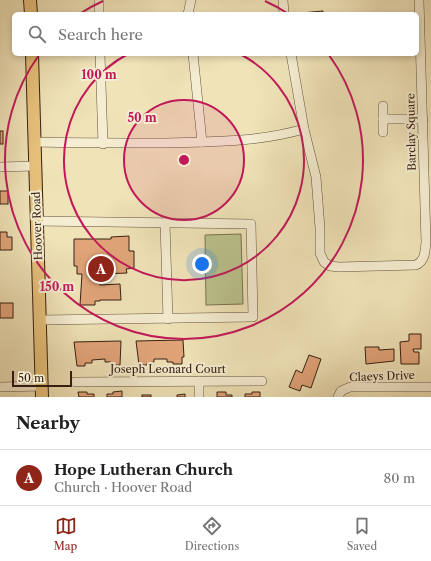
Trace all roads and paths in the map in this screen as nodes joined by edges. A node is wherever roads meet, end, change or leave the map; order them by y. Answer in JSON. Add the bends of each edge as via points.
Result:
{"nodes":[{"id":1,"x":30,"y":0,"type":"edge"},
{"id":2,"x":99,"y":0,"type":"edge"},
{"id":3,"x":191,"y":0,"type":"edge"},
{"id":4,"x":283,"y":0,"type":"edge"},
{"id":5,"x":419,"y":0,"type":"edge"},
{"id":6,"x":30,"y":12,"type":"edge"},
{"id":7,"x":99,"y":12,"type":"edge"},
{"id":8,"x":188,"y":12,"type":"edge"},
{"id":9,"x":284,"y":12,"type":"edge"},
{"id":10,"x":32,"y":56,"type":"edge"},
{"id":11,"x":100,"y":56,"type":"edge"},
{"id":12,"x":193,"y":56,"type":"edge"},
{"id":13,"x":291,"y":56,"type":"edge"},
{"id":14,"x":383,"y":106,"type":"dead end"},
{"id":15,"x":383,"y":119,"type":"junction"},
{"id":16,"x":423,"y":119,"type":"junction"},
{"id":17,"x":304,"y":129,"type":"junction"},
{"id":18,"x":383,"y":132,"type":"dead end"},
{"id":19,"x":427,"y":137,"type":"edge"},
{"id":20,"x":34,"y":142,"type":"junction"},
{"id":21,"x":202,"y":142,"type":"junction"},
{"id":22,"x":103,"y":144,"type":"junction"},
{"id":23,"x":35,"y":166,"type":"junction"},
{"id":24,"x":0,"y":167,"type":"edge"},
{"id":25,"x":36,"y":221,"type":"junction"},
{"id":26,"x":165,"y":223,"type":"junction"},
{"id":27,"x":168,"y":319,"type":"junction"},
{"id":28,"x":40,"y":320,"type":"junction"},
{"id":29,"x":199,"y":381,"type":"junction"},
{"id":30,"x":262,"y":381,"type":"dead end"},
{"id":31,"x":75,"y":382,"type":"dead end"},
{"id":32,"x":0,"y":387,"type":"edge"},
{"id":33,"x":431,"y":387,"type":"edge"},
{"id":34,"x":42,"y":392,"type":"edge"},
{"id":35,"x":199,"y":397,"type":"edge"},
{"id":36,"x":338,"y":397,"type":"edge"}],
"edges":[{"from":1,"to":6,"type":"main road"},
{"from":2,"to":7,"type":"street"},
{"from":3,"to":8,"type":"street"},
{"from":4,"to":9,"type":"street"},
{"from":5,"to":16,"type":"street","name":"Barclay Square"},
{"from":10,"to":20,"type":"main road","name":"Hoover Road"},
{"from":11,"to":22,"type":"street"},
{"from":12,"to":21,"type":"street"},
{"from":13,"to":17,"type":"street"},
{"from":14,"to":15,"type":"street"},
{"from":15,"to":16,"type":"street"},
{"from":15,"to":18,"type":"street"},
{"from":16,"to":19,"type":"street","name":"Barclay Square"},
{"from":17,"to":19,"type":"street","name":"Barclay Square","via":[[316,177],[320,253],[324,262],[339,267],[416,266],[421,263],[426,242]]},
{"from":17,"to":21,"type":"street","via":[[273,137]]},
{"from":20,"to":22,"type":"street"},
{"from":20,"to":23,"type":"main road","name":"Hoover Road"},
{"from":21,"to":22,"type":"street"},
{"from":23,"to":24,"type":"street"},
{"from":23,"to":25,"type":"main road","name":"Hoover Road"},
{"from":25,"to":26,"type":"street"},
{"from":25,"to":28,"type":"main road","name":"Hoover Road"},
{"from":26,"to":27,"type":"street"},
{"from":26,"to":27,"type":"street","via":[[251,224],[252,239],[254,317]]},
{"from":27,"to":28,"type":"street"},
{"from":28,"to":34,"type":"main road","name":"Hoover Road"},
{"from":29,"to":30,"type":"street","name":"Joseph Leonard Court"},
{"from":29,"to":31,"type":"street","name":"Joseph Leonard Court"},
{"from":29,"to":35,"type":"street"},
{"from":32,"to":34,"type":"street"},
{"from":33,"to":36,"type":"street","name":"Claeys Drive","via":[[350,387],[342,391]]}]}
